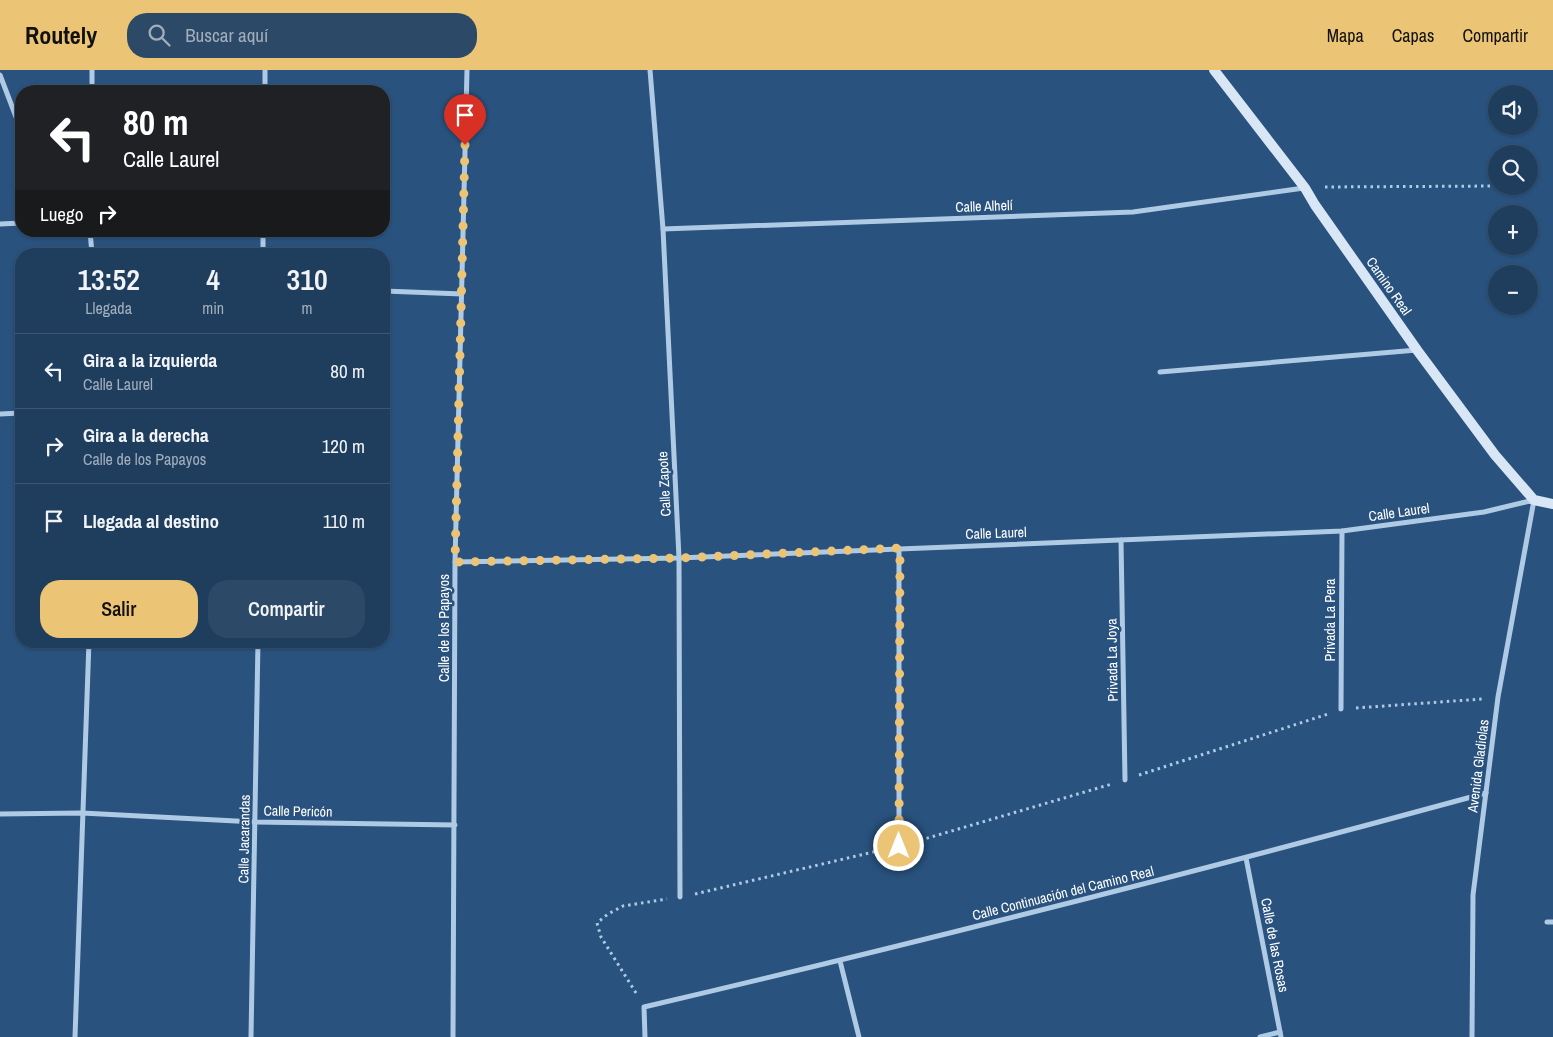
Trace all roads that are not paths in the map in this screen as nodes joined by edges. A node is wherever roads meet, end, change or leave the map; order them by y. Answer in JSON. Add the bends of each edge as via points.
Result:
{"nodes":[{"id":1,"x":92,"y":70,"type":"edge"},
{"id":2,"x":265,"y":70,"type":"edge"},
{"id":3,"x":467,"y":70,"type":"edge"},
{"id":4,"x":650,"y":70,"type":"edge"},
{"id":5,"x":1214,"y":70,"type":"edge"},
{"id":6,"x":0,"y":75,"type":"edge"},
{"id":7,"x":92,"y":85,"type":"edge"},
{"id":8,"x":265,"y":85,"type":"edge"},
{"id":9,"x":15,"y":114,"type":"edge"},
{"id":10,"x":1305,"y":188,"type":"junction"},
{"id":11,"x":15,"y":223,"type":"edge"},
{"id":12,"x":0,"y":224,"type":"edge"},
{"id":13,"x":663,"y":229,"type":"junction"},
{"id":14,"x":390,"y":291,"type":"edge"},
{"id":15,"x":462,"y":294,"type":"junction"},
{"id":16,"x":1417,"y":350,"type":"junction"},
{"id":17,"x":1160,"y":372,"type":"dead end"},
{"id":18,"x":15,"y":413,"type":"edge"},
{"id":19,"x":0,"y":414,"type":"edge"},
{"id":20,"x":1534,"y":500,"type":"junction"},
{"id":21,"x":1553,"y":504,"type":"edge"},
{"id":22,"x":1342,"y":531,"type":"junction"},
{"id":23,"x":1121,"y":540,"type":"junction"},
{"id":24,"x":900,"y":548,"type":"junction"},
{"id":25,"x":679,"y":558,"type":"junction"},
{"id":26,"x":455,"y":562,"type":"junction"},
{"id":27,"x":89,"y":648,"type":"edge"},
{"id":28,"x":258,"y":648,"type":"edge"},
{"id":29,"x":1341,"y":710,"type":"road end"},
{"id":30,"x":1125,"y":780,"type":"road end"},
{"id":31,"x":1486,"y":793,"type":"junction"},
{"id":32,"x":82,"y":813,"type":"junction"},
{"id":33,"x":0,"y":814,"type":"edge"},
{"id":34,"x":255,"y":822,"type":"junction"},
{"id":35,"x":455,"y":826,"type":"junction"},
{"id":36,"x":899,"y":846,"type":"road end"},
{"id":37,"x":1246,"y":858,"type":"junction"},
{"id":38,"x":680,"y":897,"type":"road end"},
{"id":39,"x":840,"y":961,"type":"junction"},
{"id":40,"x":1281,"y":1034,"type":"edge"},
{"id":41,"x":75,"y":1037,"type":"edge"},
{"id":42,"x":251,"y":1037,"type":"edge"},
{"id":43,"x":453,"y":1037,"type":"edge"},
{"id":44,"x":645,"y":1037,"type":"edge"},
{"id":45,"x":859,"y":1037,"type":"edge"},
{"id":46,"x":1260,"y":1037,"type":"edge"},
{"id":47,"x":1472,"y":1037,"type":"edge"}],
"edges":[{"from":1,"to":7,"type":"street"},
{"from":2,"to":8,"type":"street"},
{"from":3,"to":15,"type":"street","name":"Calle de los Papayos"},
{"from":4,"to":13,"type":"street","name":"Calle Zapote"},
{"from":5,"to":10,"type":"street","name":"Camino Real"},
{"from":6,"to":9,"type":"street"},
{"from":10,"to":13,"type":"street","name":"Calle Alhelí","via":[[1133,212]]},
{"from":10,"to":16,"type":"street","name":"Camino Real"},
{"from":11,"to":12,"type":"street"},
{"from":13,"to":25,"type":"street","name":"Calle Zapote"},
{"from":14,"to":15,"type":"street"},
{"from":15,"to":26,"type":"street","name":"Calle de los Papayos"},
{"from":16,"to":17,"type":"street"},
{"from":16,"to":20,"type":"street","name":"Camino Real","via":[[1495,455]]},
{"from":18,"to":19,"type":"street"},
{"from":20,"to":21,"type":"street"},
{"from":20,"to":22,"type":"street","name":"Calle Laurel","via":[[1484,512]]},
{"from":20,"to":31,"type":"street","name":"Avenida Gladiolas","via":[[1498,698]]},
{"from":22,"to":23,"type":"street","name":"Calle Laurel"},
{"from":22,"to":29,"type":"street","name":"Privada La Pera"},
{"from":23,"to":24,"type":"street","name":"Calle Laurel"},
{"from":23,"to":30,"type":"street","name":"Privada La Joya"},
{"from":24,"to":25,"type":"street","name":"Calle Laurel"},
{"from":24,"to":36,"type":"street"},
{"from":25,"to":26,"type":"street","name":"Calle Laurel"},
{"from":25,"to":38,"type":"street","name":"Calle Zapote"},
{"from":26,"to":35,"type":"street","name":"Calle de los Papayos"},
{"from":27,"to":32,"type":"street"},
{"from":28,"to":34,"type":"street","name":"Calle Jacarandas"},
{"from":31,"to":37,"type":"street","name":"Calle Continuación del Camino Real"},
{"from":31,"to":47,"type":"street","name":"Avenida Gladiolas","via":[[1473,895]]},
{"from":32,"to":33,"type":"street","name":"Calle Pericón"},
{"from":32,"to":34,"type":"street","name":"Calle Pericón"},
{"from":32,"to":41,"type":"street"},
{"from":34,"to":35,"type":"street","name":"Calle Pericón"},
{"from":34,"to":42,"type":"street","name":"Calle Jacarandas"},
{"from":35,"to":43,"type":"street","name":"Calle de los Papayos"},
{"from":37,"to":39,"type":"street","name":"Calle Continuación del Camino Real"},
{"from":37,"to":40,"type":"street","name":"Calle de las Rosas"},
{"from":39,"to":44,"type":"street","name":"Calle Continuación del Camino Real","via":[[644,1007]]},
{"from":39,"to":45,"type":"street"},
{"from":40,"to":46,"type":"street"}]}
